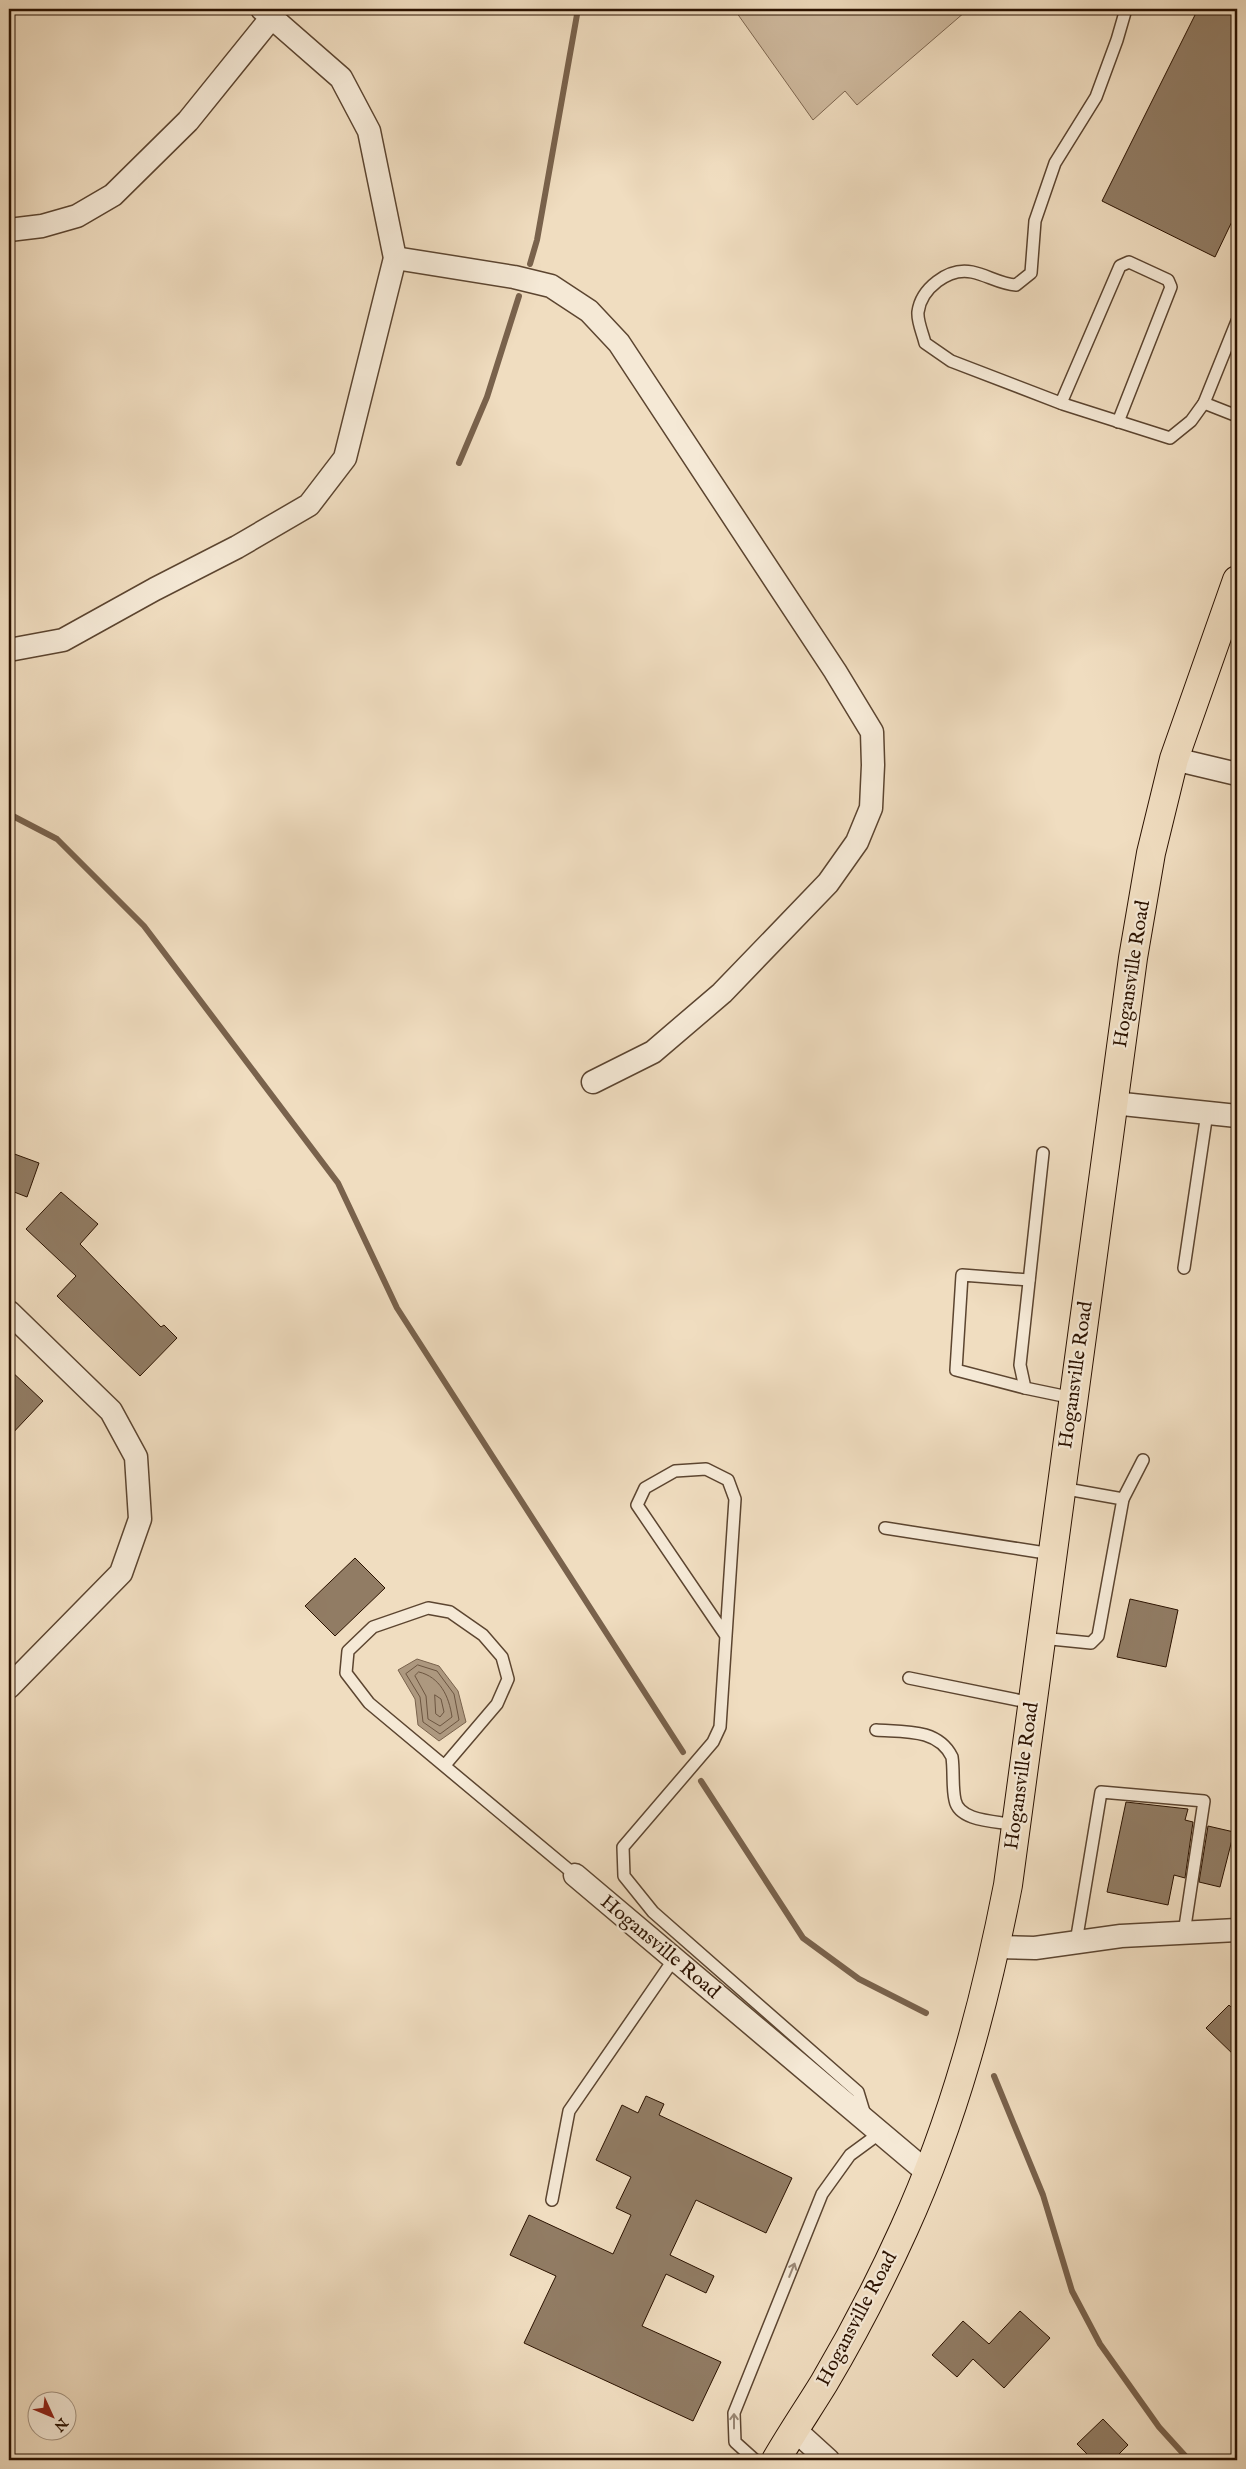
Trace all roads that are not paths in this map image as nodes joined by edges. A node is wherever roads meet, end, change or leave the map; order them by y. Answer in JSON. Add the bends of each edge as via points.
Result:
{"nodes":[{"id":1,"x":1126,"y":9,"type":"edge"},
{"id":2,"x":267,"y":13,"type":"edge"},
{"id":3,"x":9,"y":230,"type":"edge"},
{"id":4,"x":395,"y":258,"type":"junction"},
{"id":5,"x":1237,"y":322,"type":"edge"},
{"id":6,"x":1060,"y":403,"type":"junction"},
{"id":7,"x":1204,"y":403,"type":"junction"},
{"id":8,"x":1237,"y":416,"type":"edge"},
{"id":9,"x":1118,"y":422,"type":"junction"},
{"id":10,"x":1237,"y":580,"type":"edge"},
{"id":11,"x":9,"y":650,"type":"edge"},
{"id":12,"x":1174,"y":759,"type":"junction"},
{"id":13,"x":1237,"y":774,"type":"edge"},
{"id":14,"x":593,"y":1082,"type":"dead end"},
{"id":15,"x":1113,"y":1103,"type":"junction"},
{"id":16,"x":1207,"y":1113,"type":"junction"},
{"id":17,"x":1237,"y":1116,"type":"edge"},
{"id":18,"x":1043,"y":1153,"type":"dead end"},
{"id":19,"x":1184,"y":1268,"type":"dead end"},
{"id":20,"x":1029,"y":1280,"type":"junction"},
{"id":21,"x":9,"y":1312,"type":"edge"},
{"id":22,"x":1025,"y":1388,"type":"junction"},
{"id":23,"x":1073,"y":1398,"type":"junction"},
{"id":24,"x":1143,"y":1460,"type":"dead end"},
{"id":25,"x":1061,"y":1488,"type":"junction"},
{"id":26,"x":1123,"y":1499,"type":"junction"},
{"id":27,"x":886,"y":1528,"type":"dead end"},
{"id":28,"x":1052,"y":1554,"type":"junction"},
{"id":29,"x":726,"y":1636,"type":"junction"},
{"id":30,"x":1041,"y":1638,"type":"junction"},
{"id":31,"x":909,"y":1678,"type":"dead end"},
{"id":32,"x":9,"y":1687,"type":"edge"},
{"id":33,"x":1032,"y":1704,"type":"junction"},
{"id":34,"x":876,"y":1730,"type":"dead end"},
{"id":35,"x":445,"y":1765,"type":"junction"},
{"id":36,"x":1016,"y":1825,"type":"junction"},
{"id":37,"x":575,"y":1875,"type":"joint"},
{"id":38,"x":1237,"y":1930,"type":"edge"},
{"id":39,"x":1184,"y":1933,"type":"junction"},
{"id":40,"x":1076,"y":1942,"type":"junction"},
{"id":41,"x":996,"y":1947,"type":"junction"},
{"id":42,"x":674,"y":1959,"type":"junction"},
{"id":43,"x":874,"y":2128,"type":"junction"},
{"id":44,"x":928,"y":2173,"type":"junction"},
{"id":45,"x":552,"y":2200,"type":"dead end"},
{"id":46,"x":795,"y":2430,"type":"junction"},
{"id":47,"x":756,"y":2460,"type":"edge"},
{"id":48,"x":776,"y":2460,"type":"edge"},
{"id":49,"x":828,"y":2460,"type":"edge"}],
"edges":[{"from":1,"to":6,"type":"lane","via":[[1096,97],[1052,171],[1035,221],[1030,273],[1016,285],[970,271],[946,275],[928,289],[918,312],[924,343],[951,361]]},
{"from":2,"to":3,"type":"street","via":[[188,121],[113,195],[77,216],[42,226]]},
{"from":2,"to":4,"type":"street","via":[[341,78],[369,131]]},
{"from":4,"to":11,"type":"street","via":[[345,458],[309,505],[63,640]]},
{"from":4,"to":14,"type":"street","via":[[551,286],[589,312],[619,343],[872,732],[870,808],[857,842],[828,883],[722,993],[653,1052]]},
{"from":5,"to":7,"type":"lane"},
{"from":6,"to":9,"type":"lane"},
{"from":6,"to":9,"type":"lane","via":[[1120,266],[1129,262],[1168,280],[1171,287]]},
{"from":7,"to":8,"type":"lane"},
{"from":7,"to":9,"type":"lane","via":[[1191,421],[1170,438]]},
{"from":10,"to":12,"type":"main road","name":"Hogansville Road"},
{"from":12,"to":13,"type":"street"},
{"from":12,"to":15,"type":"main road","name":"Hogansville Road","via":[[1150,863],[1133,958]]},
{"from":15,"to":16,"type":"street"},
{"from":15,"to":23,"type":"main road","name":"Hogansville Road"},
{"from":16,"to":17,"type":"street"},
{"from":16,"to":19,"type":"lane"},
{"from":18,"to":20,"type":"lane"},
{"from":20,"to":22,"type":"lane","via":[[1020,1365]]},
{"from":20,"to":22,"type":"lane","via":[[962,1275],[956,1370]]},
{"from":21,"to":32,"type":"street","via":[[111,1411],[136,1457],[140,1519],[121,1573]]},
{"from":22,"to":23,"type":"lane"},
{"from":23,"to":25,"type":"main road","name":"Hogansville Road"},
{"from":24,"to":26,"type":"lane"},
{"from":25,"to":26,"type":"lane"},
{"from":25,"to":28,"type":"main road","name":"Hogansville Road"},
{"from":26,"to":30,"type":"lane","via":[[1096,1641]]},
{"from":27,"to":28,"type":"lane"},
{"from":28,"to":30,"type":"main road","name":"Hogansville Road"},
{"from":29,"to":29,"type":"lane","via":[[735,1499],[728,1480],[706,1469],[675,1471],[645,1488],[637,1505]]},
{"from":29,"to":43,"type":"lane","via":[[720,1727],[713,1742],[623,1847],[624,1876],[653,1912],[858,2092]]},
{"from":30,"to":33,"type":"main road","name":"Hogansville Road"},
{"from":31,"to":33,"type":"lane"},
{"from":33,"to":36,"type":"main road","name":"Hogansville Road"},
{"from":34,"to":36,"type":"lane","via":[[932,1736],[952,1757],[954,1800],[958,1809],[965,1815]]},
{"from":35,"to":35,"type":"lane","via":[[497,1704],[508,1679],[502,1657],[483,1635],[450,1612],[428,1608],[373,1627],[348,1651],[346,1673],[369,1703]]},
{"from":35,"to":37,"type":"lane"},
{"from":36,"to":41,"type":"main road","name":"Hogansville Road"},
{"from":37,"to":42,"type":"street","name":"Hogansville Road"},
{"from":38,"to":39,"type":"street"},
{"from":39,"to":40,"type":"street"},
{"from":39,"to":40,"type":"lane","via":[[1204,1801],[1101,1792]]},
{"from":40,"to":41,"type":"street","via":[[1035,1948]]},
{"from":41,"to":44,"type":"main road","name":"Hogansville Road","via":[[966,2061]]},
{"from":42,"to":43,"type":"street","name":"Hogansville Road"},
{"from":42,"to":45,"type":"lane","via":[[569,2111]]},
{"from":43,"to":44,"type":"street","name":"Hogansville Road"},
{"from":47,"to":43,"type":"lane","one_way":true,"via":[[735,2442],[734,2414],[822,2194]]},
{"from":44,"to":46,"type":"main road","name":"Hogansville Road","via":[[877,2285]]},
{"from":46,"to":48,"type":"main road","name":"Hogansville Road"},
{"from":46,"to":49,"type":"street"}]}
